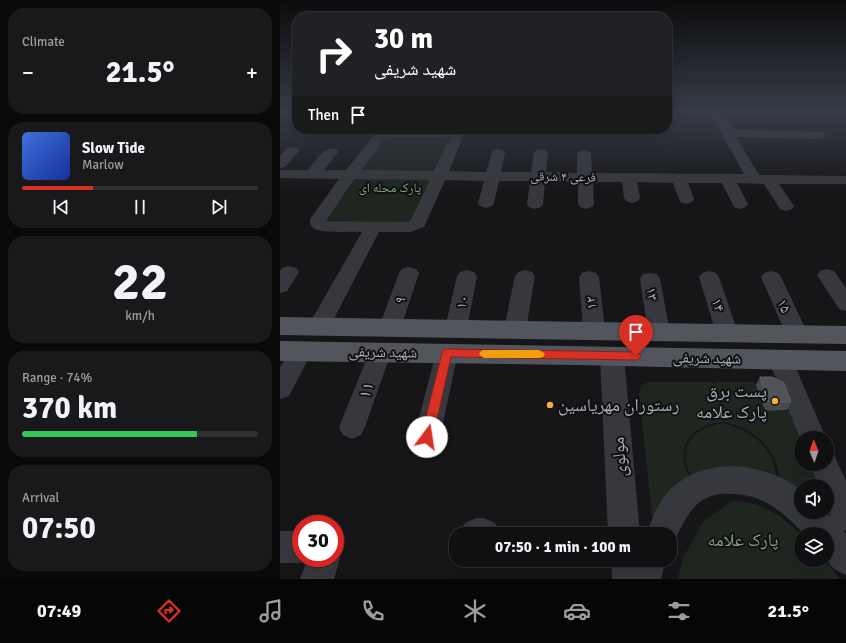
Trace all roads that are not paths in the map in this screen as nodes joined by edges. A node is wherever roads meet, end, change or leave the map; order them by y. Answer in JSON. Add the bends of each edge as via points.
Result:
{"nodes":[{"id":1,"x":380,"y":138,"type":"edge"},
{"id":2,"x":456,"y":138,"type":"edge"},
{"id":3,"x":731,"y":138,"type":"edge"},
{"id":4,"x":292,"y":151,"type":"dead end"},
{"id":5,"x":331,"y":152,"type":"dead end"},
{"id":6,"x":498,"y":153,"type":"dead end"},
{"id":7,"x":541,"y":153,"type":"dead end"},
{"id":8,"x":584,"y":154,"type":"dead end"},
{"id":9,"x":280,"y":164,"type":"edge"},
{"id":10,"x":280,"y":174,"type":"edge"},
{"id":11,"x":312,"y":175,"type":"junction"},
{"id":12,"x":350,"y":175,"type":"junction"},
{"id":13,"x":439,"y":176,"type":"junction"},
{"id":14,"x":492,"y":176,"type":"junction"},
{"id":15,"x":538,"y":177,"type":"junction"},
{"id":16,"x":585,"y":178,"type":"junction"},
{"id":17,"x":629,"y":178,"type":"junction"},
{"id":18,"x":679,"y":178,"type":"junction"},
{"id":19,"x":727,"y":179,"type":"junction"},
{"id":20,"x":761,"y":179,"type":"junction"},
{"id":21,"x":846,"y":180,"type":"edge"},
{"id":22,"x":632,"y":198,"type":"dead end"},
{"id":23,"x":686,"y":199,"type":"dead end"},
{"id":24,"x":486,"y":203,"type":"dead end"},
{"id":25,"x":534,"y":204,"type":"dead end"},
{"id":26,"x":586,"y":204,"type":"dead end"},
{"id":27,"x":740,"y":204,"type":"dead end"},
{"id":28,"x":786,"y":206,"type":"dead end"},
{"id":29,"x":373,"y":227,"type":"junction"},
{"id":30,"x":409,"y":273,"type":"dead end"},
{"id":31,"x":827,"y":275,"type":"dead end"},
{"id":32,"x":467,"y":276,"type":"dead end"},
{"id":33,"x":525,"y":276,"type":"dead end"},
{"id":34,"x":589,"y":277,"type":"dead end"},
{"id":35,"x":709,"y":277,"type":"dead end"},
{"id":36,"x":771,"y":277,"type":"dead end"},
{"id":37,"x":650,"y":279,"type":"dead end"},
{"id":38,"x":846,"y":304,"type":"edge"},
{"id":39,"x":280,"y":326,"type":"edge"},
{"id":40,"x":319,"y":326,"type":"junction"},
{"id":41,"x":363,"y":327,"type":"junction"},
{"id":42,"x":390,"y":327,"type":"junction"},
{"id":43,"x":456,"y":328,"type":"junction"},
{"id":44,"x":515,"y":329,"type":"junction"},
{"id":45,"x":594,"y":330,"type":"junction"},
{"id":46,"x":659,"y":332,"type":"junction"},
{"id":47,"x":727,"y":333,"type":"junction"},
{"id":48,"x":797,"y":334,"type":"junction"},
{"id":49,"x":846,"y":335,"type":"edge"},
{"id":50,"x":291,"y":351,"type":"edge"},
{"id":51,"x":351,"y":352,"type":"junction"},
{"id":52,"x":380,"y":353,"type":"junction"},
{"id":53,"x":447,"y":353,"type":"junction"},
{"id":54,"x":612,"y":356,"type":"junction"},
{"id":55,"x":780,"y":359,"type":"junction"},
{"id":56,"x":846,"y":361,"type":"edge"},
{"id":57,"x":280,"y":389,"type":"edge"},
{"id":58,"x":352,"y":427,"type":"dead end"},
{"id":59,"x":810,"y":431,"type":"edge"},
{"id":60,"x":427,"y":437,"type":"dead end"},
{"id":61,"x":827,"y":471,"type":"edge"},
{"id":62,"x":794,"y":503,"type":"edge"},
{"id":63,"x":846,"y":516,"type":"edge"},
{"id":64,"x":811,"y":519,"type":"edge"},
{"id":65,"x":624,"y":527,"type":"edge"},
{"id":66,"x":666,"y":527,"type":"edge"},
{"id":67,"x":818,"y":527,"type":"edge"},
{"id":68,"x":834,"y":545,"type":"edge"},
{"id":69,"x":280,"y":547,"type":"edge"},
{"id":70,"x":292,"y":548,"type":"edge"},
{"id":71,"x":846,"y":559,"type":"edge"},
{"id":72,"x":321,"y":567,"type":"edge"},
{"id":73,"x":628,"y":567,"type":"edge"},
{"id":74,"x":648,"y":567,"type":"edge"},
{"id":75,"x":317,"y":579,"type":"edge"},
{"id":76,"x":629,"y":579,"type":"edge"},
{"id":77,"x":644,"y":579,"type":"edge"}],
"edges":[{"from":1,"to":12,"type":"street"},
{"from":2,"to":13,"type":"street"},
{"from":3,"to":20,"type":"street"},
{"from":4,"to":9,"type":"street"},
{"from":5,"to":11,"type":"street"},
{"from":6,"to":14,"type":"street"},
{"from":7,"to":15,"type":"street"},
{"from":8,"to":16,"type":"street"},
{"from":10,"to":11,"type":"street","name":"فرعی ۴ شرقی"},
{"from":11,"to":12,"type":"street","name":"فرعی ۴ شرقی"},
{"from":12,"to":13,"type":"street","name":"فرعی ۴ شرقی"},
{"from":12,"to":29,"type":"street","via":[[318,219],[318,224]]},
{"from":13,"to":14,"type":"street","name":"فرعی ۴ شرقی"},
{"from":13,"to":29,"type":"street","via":[[416,225]]},
{"from":14,"to":15,"type":"street","name":"فرعی ۴ شرقی"},
{"from":14,"to":24,"type":"street"},
{"from":15,"to":16,"type":"street","name":"فرعی ۴ شرقی"},
{"from":15,"to":25,"type":"street"},
{"from":16,"to":17,"type":"street","name":"فرعی ۴ شرقی"},
{"from":16,"to":26,"type":"street"},
{"from":17,"to":18,"type":"street","name":"فرعی ۴ شرقی"},
{"from":17,"to":22,"type":"street"},
{"from":18,"to":19,"type":"street","name":"فرعی ۴ شرقی"},
{"from":18,"to":23,"type":"street"},
{"from":19,"to":20,"type":"street","name":"فرعی ۴ شرقی"},
{"from":19,"to":27,"type":"street"},
{"from":20,"to":21,"type":"street","name":"فرعی ۴ شرقی"},
{"from":20,"to":28,"type":"street"},
{"from":29,"to":40,"type":"street"},
{"from":30,"to":42,"type":"street","name":"۹"},
{"from":31,"to":38,"type":"street"},
{"from":32,"to":43,"type":"street","name":"۱۰"},
{"from":33,"to":44,"type":"street"},
{"from":34,"to":45,"type":"street","name":"۱۲"},
{"from":35,"to":47,"type":"street","name":"۱۴"},
{"from":36,"to":48,"type":"street","name":"۱۵"},
{"from":37,"to":46,"type":"street","name":"۱۳"},
{"from":39,"to":40,"type":"main road","name":"شهید شریفی"},
{"from":40,"to":41,"type":"main road","name":"شهید شریفی"},
{"from":41,"to":42,"type":"main road","name":"شهید شریفی"},
{"from":41,"to":51,"type":"main road"},
{"from":42,"to":43,"type":"main road","name":"شهید شریفی"},
{"from":43,"to":44,"type":"main road","name":"شهید شریفی"},
{"from":44,"to":45,"type":"main road","name":"شهید شریفی"},
{"from":45,"to":46,"type":"main road","name":"شهید شریفی"},
{"from":46,"to":47,"type":"main road","name":"شهید شریفی"},
{"from":47,"to":48,"type":"main road","name":"شهید شریفی"},
{"from":48,"to":49,"type":"main road","name":"شهید شریفی"},
{"from":50,"to":51,"type":"main road","name":"شهید شریفی"},
{"from":50,"to":57,"type":"street"},
{"from":51,"to":52,"type":"main road","name":"شهید شریفی"},
{"from":52,"to":53,"type":"main road","name":"شهید شریفی"},
{"from":52,"to":58,"type":"street","name":"۱۱"},
{"from":53,"to":54,"type":"main road","name":"شهید شریفی"},
{"from":53,"to":60,"type":"street"},
{"from":54,"to":55,"type":"main road","name":"شهید شریفی"},
{"from":54,"to":65,"type":"street","name":"مولوی"},
{"from":55,"to":56,"type":"main road","name":"شهید شریفی"},
{"from":55,"to":59,"type":"street"},
{"from":61,"to":63,"type":"street"},
{"from":62,"to":66,"type":"street","via":[[755,483],[731,478],[712,480],[697,488],[679,504]]},
{"from":64,"to":67,"type":"street"},
{"from":68,"to":71,"type":"street"},
{"from":69,"to":70,"type":"street"},
{"from":72,"to":75,"type":"street"},
{"from":73,"to":76,"type":"street"},
{"from":74,"to":77,"type":"street"}]}
